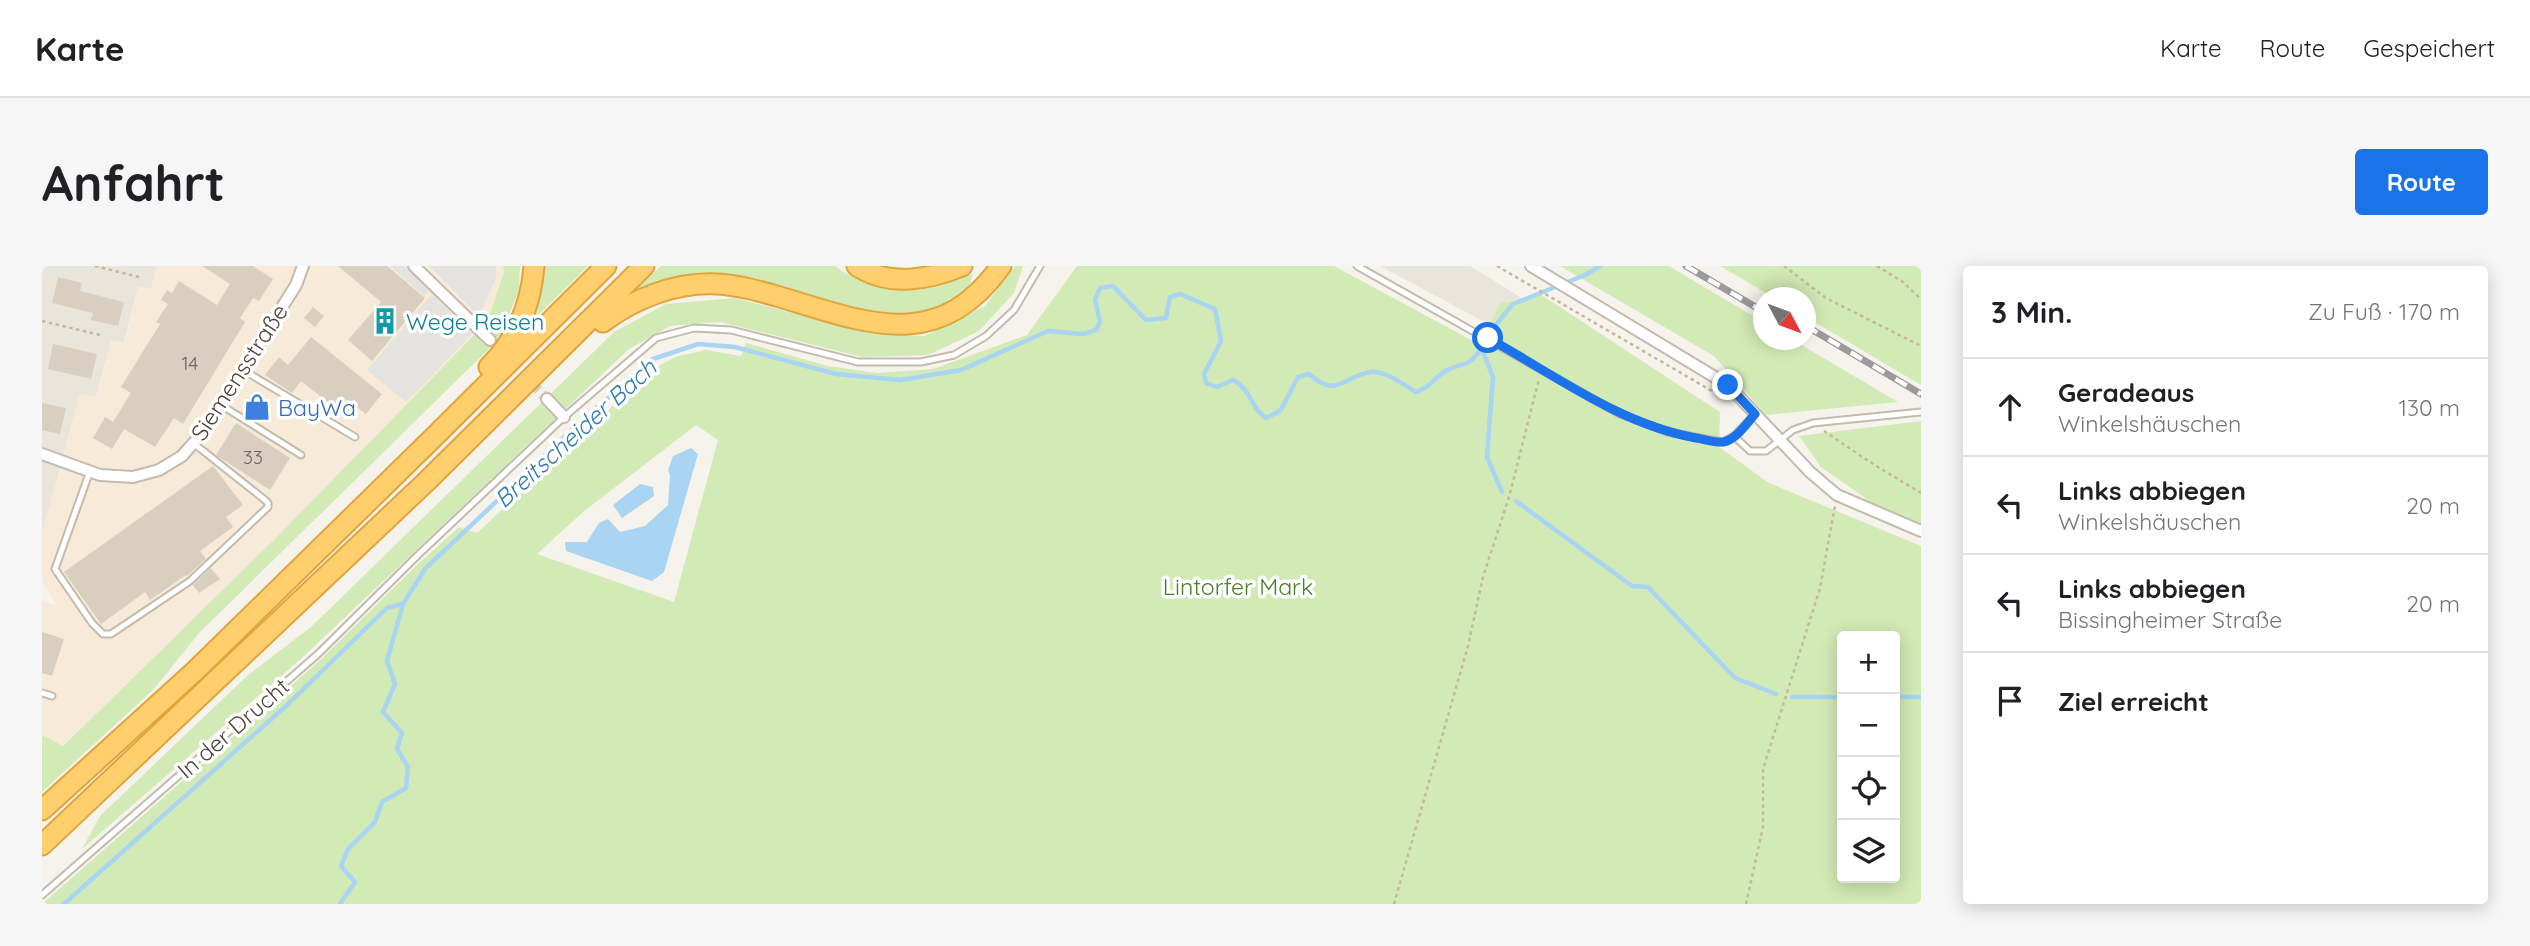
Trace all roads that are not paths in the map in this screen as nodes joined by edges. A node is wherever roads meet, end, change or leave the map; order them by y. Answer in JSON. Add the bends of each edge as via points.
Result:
{"nodes":[{"id":1,"x":303,"y":266,"type":"edge"},
{"id":2,"x":414,"y":266,"type":"edge"},
{"id":3,"x":534,"y":266,"type":"edge"},
{"id":4,"x":606,"y":266,"type":"edge"},
{"id":5,"x":645,"y":266,"type":"edge"},
{"id":6,"x":857,"y":266,"type":"edge"},
{"id":7,"x":962,"y":266,"type":"edge"},
{"id":8,"x":1001,"y":266,"type":"edge"},
{"id":9,"x":1040,"y":266,"type":"edge"},
{"id":10,"x":1357,"y":266,"type":"edge"},
{"id":11,"x":1534,"y":268,"type":"edge"},
{"id":12,"x":490,"y":340,"type":"tunnel mouth"},
{"id":13,"x":551,"y":360,"type":"junction"},
{"id":14,"x":243,"y":370,"type":"junction"},
{"id":15,"x":547,"y":398,"type":"tunnel mouth"},
{"id":16,"x":221,"y":405,"type":"junction"},
{"id":17,"x":1921,"y":412,"type":"edge"},
{"id":18,"x":1755,"y":414,"type":"junction"},
{"id":19,"x":564,"y":417,"type":"junction"},
{"id":20,"x":1734,"y":436,"type":"junction"},
{"id":21,"x":355,"y":437,"type":"dead end"},
{"id":22,"x":434,"y":438,"type":"junction"},
{"id":23,"x":1780,"y":441,"type":"junction"},
{"id":24,"x":193,"y":443,"type":"junction"},
{"id":25,"x":42,"y":454,"type":"edge"},
{"id":26,"x":301,"y":455,"type":"dead end"},
{"id":27,"x":90,"y":471,"type":"junction"},
{"id":28,"x":1921,"y":530,"type":"edge"},
{"id":29,"x":42,"y":693,"type":"edge"},
{"id":30,"x":52,"y":696,"type":"dead end"},
{"id":31,"x":42,"y":810,"type":"edge"},
{"id":32,"x":42,"y":845,"type":"edge"},
{"id":33,"x":42,"y":895,"type":"edge"}],
"edges":[{"from":1,"to":14,"type":"street","name":"Siemensstraße"},
{"from":2,"to":12,"type":"street"},
{"from":3,"to":22,"type":"highway","via":[[523,317],[511,340],[437,419]]},
{"from":4,"to":22,"type":"highway"},
{"from":5,"to":13,"type":"highway"},
{"from":6,"to":7,"type":"highway","via":[[900,281],[939,276]]},
{"from":8,"to":13,"type":"highway","via":[[964,305],[936,320],[902,325],[863,322],[751,289],[687,285],[621,309]]},
{"from":9,"to":19,"type":"lane","name":"In der Drucht","via":[[1014,310],[986,336],[954,355],[921,362],[858,362],[731,330],[694,328],[656,338]]},
{"from":10,"to":20,"type":"lane","via":[[1620,414],[1668,432],[1723,442]]},
{"from":11,"to":18,"type":"street","via":[[1728,385]]},
{"from":13,"to":32,"type":"highway"},
{"from":14,"to":16,"type":"street","name":"Siemensstraße"},
{"from":14,"to":21,"type":"lane"},
{"from":15,"to":19,"type":"street"},
{"from":16,"to":24,"type":"street","name":"Siemensstraße"},
{"from":16,"to":26,"type":"lane"},
{"from":17,"to":23,"type":"lane","via":[[1813,423]]},
{"from":18,"to":20,"type":"lane"},
{"from":18,"to":23,"type":"street"},
{"from":19,"to":33,"type":"lane","name":"In der Drucht","via":[[318,654]]},
{"from":20,"to":23,"type":"lane","via":[[1751,451],[1766,451]]},
{"from":22,"to":31,"type":"highway","via":[[195,671]]},
{"from":23,"to":28,"type":"street","via":[[1837,495]]},
{"from":24,"to":27,"type":"street","name":"Siemensstraße","via":[[159,470],[133,477]]},
{"from":24,"to":27,"type":"lane","via":[[268,507],[190,581],[111,634],[103,634],[92,623],[55,569]]},
{"from":25,"to":27,"type":"street","name":"Siemensstraße"},
{"from":29,"to":30,"type":"lane"}]}
